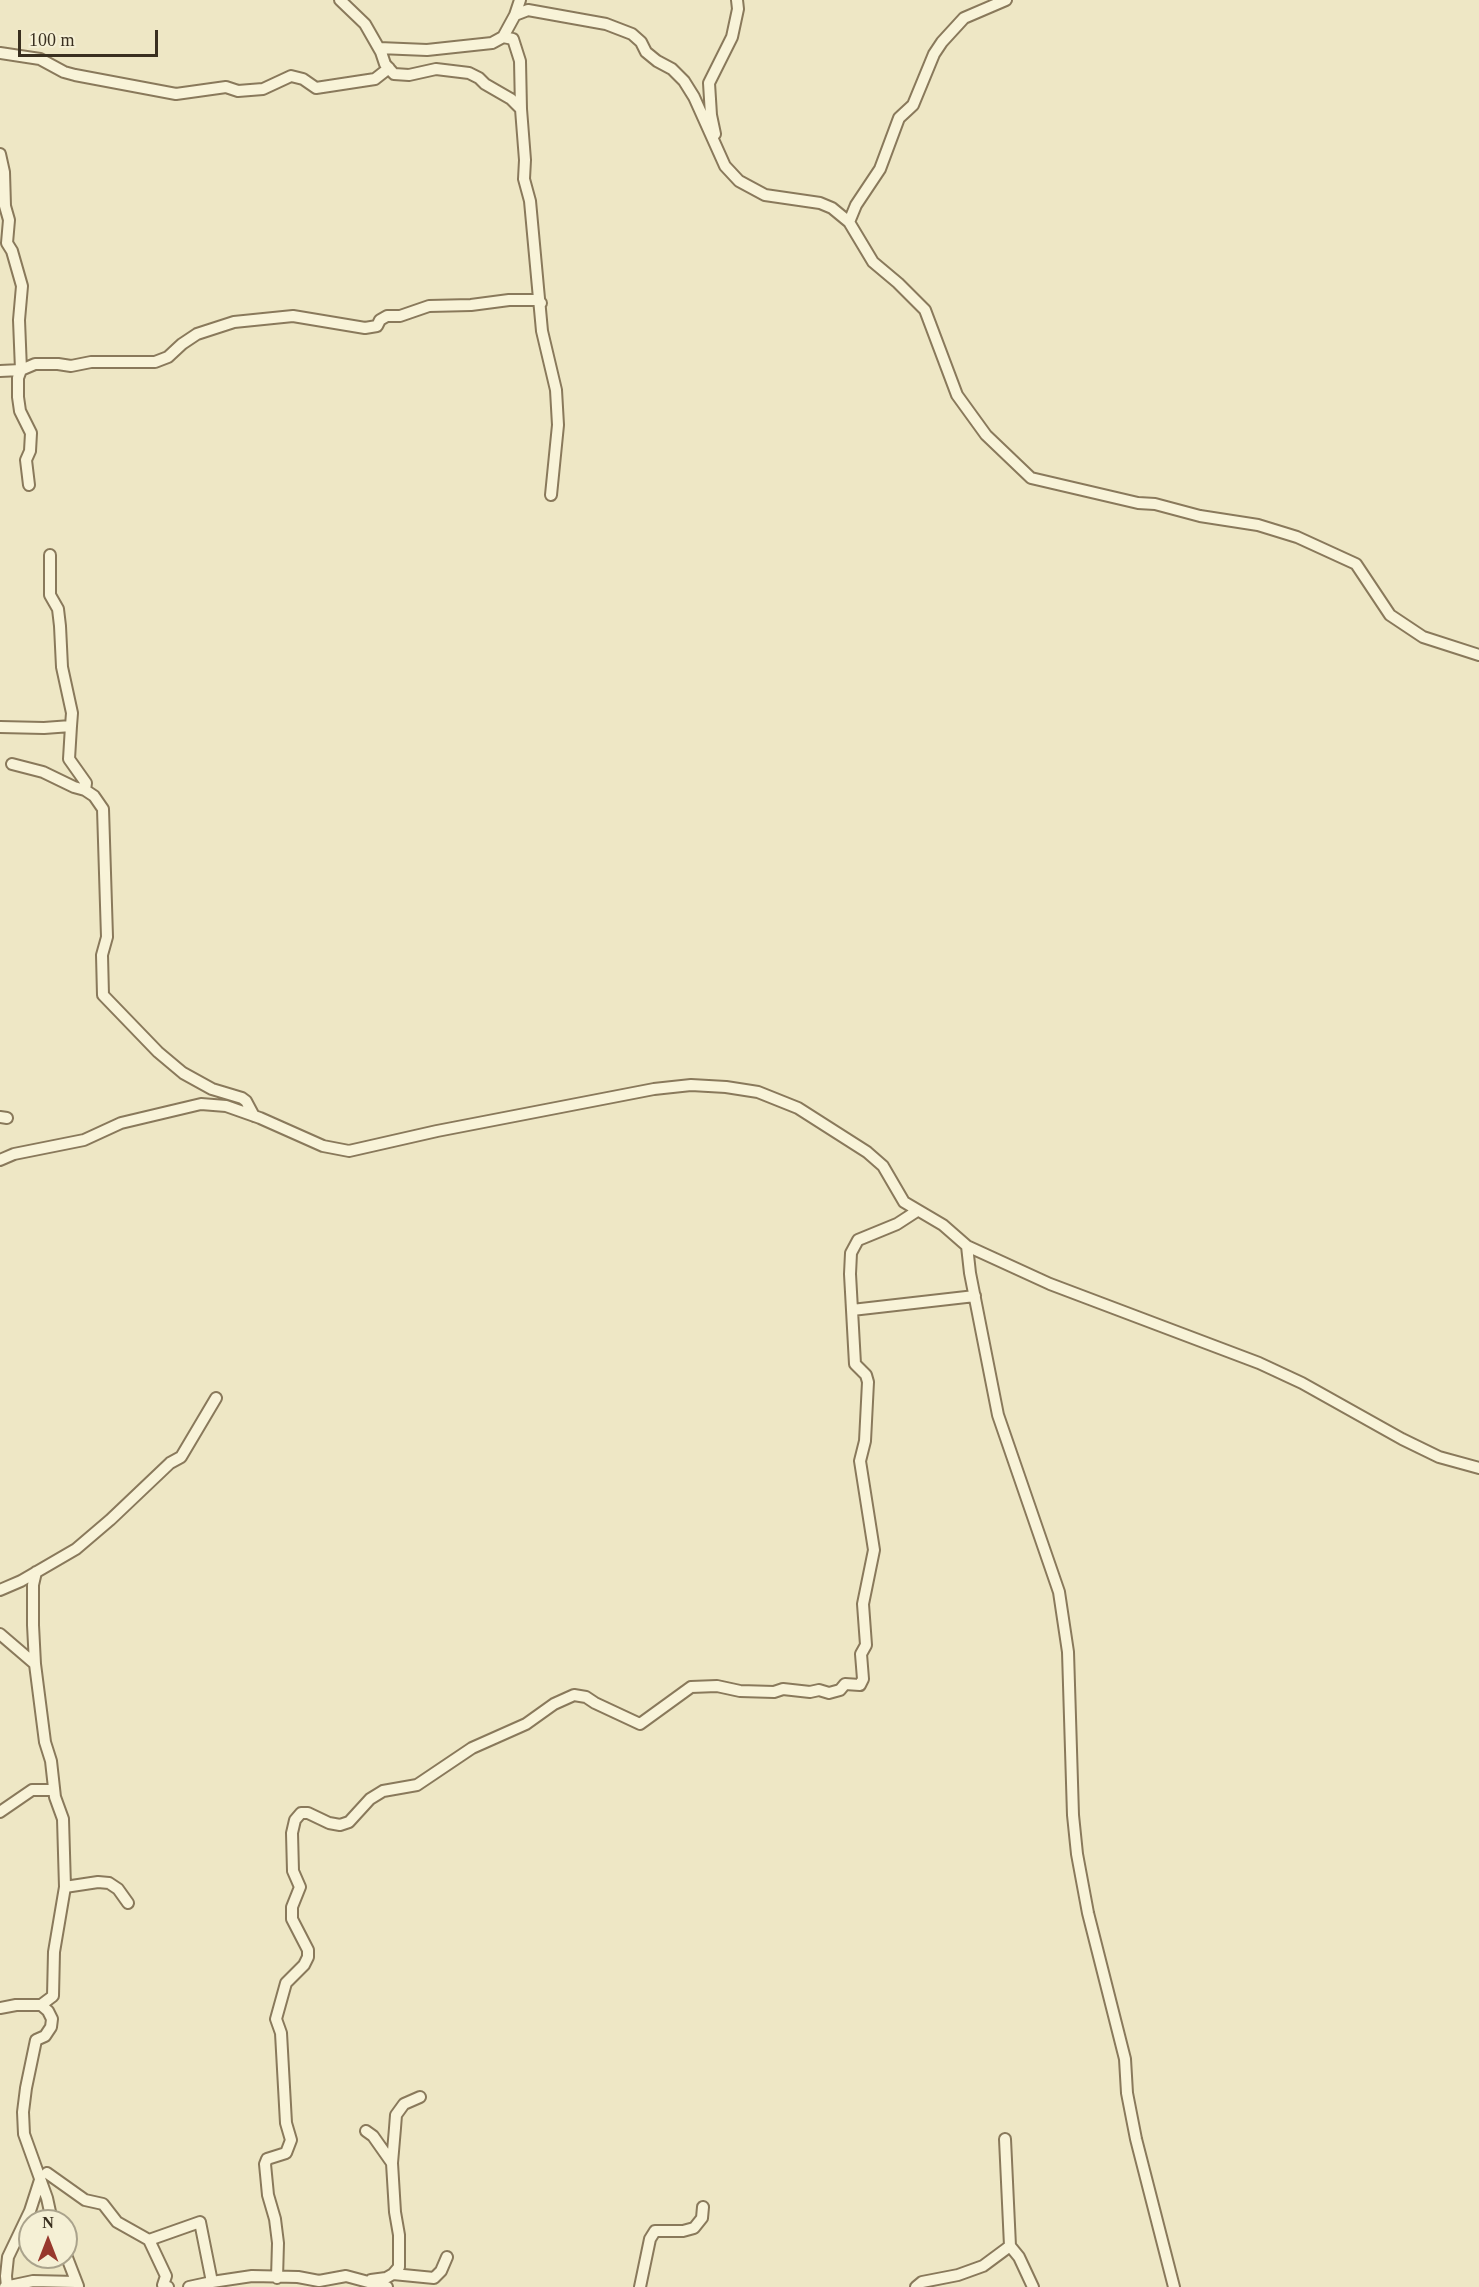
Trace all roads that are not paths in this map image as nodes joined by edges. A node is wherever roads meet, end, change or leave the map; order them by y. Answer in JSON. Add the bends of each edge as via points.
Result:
{"nodes":[{"id":1,"x":340,"y":0,"type":"edge"},
{"id":2,"x":520,"y":0,"type":"edge"},
{"id":3,"x":737,"y":0,"type":"edge"},
{"id":4,"x":1006,"y":0,"type":"edge"},
{"id":5,"x":515,"y":15,"type":"junction"},
{"id":6,"x":503,"y":37,"type":"junction"},
{"id":7,"x":379,"y":48,"type":"junction"},
{"id":8,"x":0,"y":53,"type":"edge"},
{"id":9,"x":388,"y":68,"type":"junction"},
{"id":10,"x":521,"y":109,"type":"junction"},
{"id":11,"x":716,"y":145,"type":"junction"},
{"id":12,"x":0,"y":154,"type":"edge"},
{"id":13,"x":849,"y":222,"type":"junction"},
{"id":14,"x":541,"y":303,"type":"junction"},
{"id":15,"x":21,"y":369,"type":"junction"},
{"id":16,"x":0,"y":371,"type":"edge"},
{"id":17,"x":29,"y":485,"type":"dead end"},
{"id":18,"x":551,"y":495,"type":"dead end"},
{"id":19,"x":50,"y":555,"type":"dead end"},
{"id":20,"x":1479,"y":655,"type":"edge"},
{"id":21,"x":71,"y":726,"type":"junction"},
{"id":22,"x":0,"y":727,"type":"edge"},
{"id":23,"x":12,"y":764,"type":"dead end"},
{"id":24,"x":85,"y":790,"type":"junction"},
{"id":25,"x":254,"y":1116,"type":"junction"},
{"id":26,"x":0,"y":1160,"type":"edge"},
{"id":27,"x":917,"y":1211,"type":"junction"},
{"id":28,"x":967,"y":1246,"type":"junction"},
{"id":29,"x":975,"y":1296,"type":"junction"},
{"id":30,"x":852,"y":1310,"type":"junction"},
{"id":31,"x":216,"y":1398,"type":"dead end"},
{"id":32,"x":1479,"y":1468,"type":"edge"},
{"id":33,"x":36,"y":1572,"type":"junction"},
{"id":34,"x":0,"y":1590,"type":"edge"},
{"id":35,"x":0,"y":1634,"type":"edge"},
{"id":36,"x":35,"y":1664,"type":"junction"},
{"id":37,"x":54,"y":1791,"type":"junction"},
{"id":38,"x":0,"y":1812,"type":"edge"},
{"id":39,"x":65,"y":1887,"type":"junction"},
{"id":40,"x":128,"y":1903,"type":"dead end"},
{"id":41,"x":41,"y":2005,"type":"junction"},
{"id":42,"x":0,"y":2008,"type":"edge"},
{"id":43,"x":420,"y":2097,"type":"dead end"},
{"id":44,"x":366,"y":2131,"type":"dead end"},
{"id":45,"x":1005,"y":2139,"type":"dead end"},
{"id":46,"x":392,"y":2163,"type":"junction"},
{"id":47,"x":44,"y":2176,"type":"junction"},
{"id":48,"x":703,"y":2207,"type":"dead end"},
{"id":49,"x":49,"y":2209,"type":"edge"},
{"id":50,"x":149,"y":2240,"type":"junction"},
{"id":51,"x":1010,"y":2246,"type":"junction"},
{"id":52,"x":447,"y":2257,"type":"dead end"},
{"id":53,"x":71,"y":2269,"type":"edge"},
{"id":54,"x":393,"y":2274,"type":"junction"},
{"id":55,"x":277,"y":2278,"type":"junction"},
{"id":56,"x":365,"y":2281,"type":"junction"},
{"id":57,"x":212,"y":2282,"type":"junction"},
{"id":58,"x":77,"y":2285,"type":"edge"},
{"id":59,"x":6,"y":2287,"type":"edge"},
{"id":60,"x":168,"y":2287,"type":"edge"},
{"id":61,"x":189,"y":2287,"type":"edge"},
{"id":62,"x":387,"y":2287,"type":"edge"},
{"id":63,"x":640,"y":2287,"type":"edge"},
{"id":64,"x":916,"y":2287,"type":"edge"},
{"id":65,"x":1033,"y":2287,"type":"edge"},
{"id":66,"x":1174,"y":2287,"type":"edge"}],
"edges":[{"from":1,"to":7,"type":"street","via":[[365,24]]},
{"from":2,"to":5,"type":"street"},
{"from":3,"to":11,"type":"street","via":[[732,37],[709,83]]},
{"from":4,"to":13,"type":"street","via":[[964,18],[942,42],[913,105],[899,117],[880,169]]},
{"from":5,"to":6,"type":"street"},
{"from":5,"to":11,"type":"street","via":[[539,11],[606,24],[632,34],[646,52],[684,81]]},
{"from":6,"to":7,"type":"street","via":[[492,44],[427,50]]},
{"from":6,"to":10,"type":"street","via":[[513,39],[520,61]]},
{"from":7,"to":9,"type":"street"},
{"from":8,"to":9,"type":"street","via":[[40,59],[75,75],[176,94],[226,87],[238,91],[263,89],[291,76],[316,88],[375,79]]},
{"from":9,"to":10,"type":"street","via":[[394,74],[409,75],[436,69],[469,73],[512,99]]},
{"from":10,"to":14,"type":"street","via":[[524,179],[529,193]]},
{"from":11,"to":13,"type":"street","via":[[739,181],[765,195],[820,203]]},
{"from":12,"to":15,"type":"street","via":[[9,220],[7,243],[22,286]]},
{"from":13,"to":20,"type":"street","via":[[873,262],[925,310],[957,395],[986,435],[1031,478],[1258,525],[1297,537],[1356,564],[1390,615],[1415,632]]},
{"from":14,"to":15,"type":"street","via":[[508,300],[429,306],[400,316],[387,316],[377,326],[365,328],[293,316],[234,322],[197,334],[168,357],[155,362],[35,364]]},
{"from":14,"to":18,"type":"street","via":[[558,425]]},
{"from":15,"to":16,"type":"street"},
{"from":15,"to":17,"type":"street","via":[[20,411],[31,433],[26,460]]},
{"from":19,"to":21,"type":"street","via":[[50,595],[58,609]]},
{"from":21,"to":22,"type":"street"},
{"from":21,"to":24,"type":"street","via":[[69,759],[86,783]]},
{"from":23,"to":24,"type":"street"},
{"from":24,"to":25,"type":"street","via":[[103,808],[107,937],[102,955],[103,995],[183,1073],[212,1089],[242,1098]]},
{"from":25,"to":26,"type":"street","via":[[226,1106],[201,1104],[121,1123],[84,1140]]},
{"from":25,"to":27,"type":"street","via":[[323,1146],[349,1151],[654,1089],[726,1087],[758,1092],[833,1128],[883,1166],[904,1202]]},
{"from":27,"to":28,"type":"street","via":[[943,1225]]},
{"from":27,"to":30,"type":"street","via":[[858,1240],[851,1253]]},
{"from":28,"to":29,"type":"street"},
{"from":28,"to":32,"type":"street","via":[[1050,1284],[1259,1364],[1439,1457]]},
{"from":29,"to":30,"type":"street"},
{"from":29,"to":66,"type":"street","via":[[998,1415],[1059,1592],[1068,1652],[1077,1854],[1125,2059],[1136,2139]]},
{"from":30,"to":55,"type":"street","via":[[855,1364],[868,1382],[860,1461],[874,1550],[863,1604],[866,1645],[861,1654],[860,1685],[845,1684],[829,1693],[691,1687],[640,1724],[574,1695],[526,1724],[472,1748],[417,1785],[383,1791],[349,1822],[329,1823],[308,1813],[301,1813],[295,1820],[293,1871],[300,1887],[292,1919],[308,1957],[286,1983],[276,2019],[281,2033],[286,2123],[291,2140],[286,2153],[267,2159],[265,2164],[278,2243]]},
{"from":31,"to":33,"type":"street","via":[[180,1457],[76,1549]]},
{"from":33,"to":34,"type":"street"},
{"from":33,"to":36,"type":"street"},
{"from":35,"to":36,"type":"street"},
{"from":36,"to":37,"type":"street"},
{"from":37,"to":38,"type":"street","via":[[32,1790]]},
{"from":37,"to":39,"type":"street","via":[[63,1819]]},
{"from":39,"to":40,"type":"street","via":[[109,1883]]},
{"from":39,"to":41,"type":"street","via":[[54,1952],[53,1996]]},
{"from":41,"to":42,"type":"street"},
{"from":41,"to":47,"type":"street","via":[[52,2019],[51,2027],[36,2040],[23,2112],[24,2134]]},
{"from":43,"to":46,"type":"street","via":[[404,2104],[396,2115]]},
{"from":44,"to":46,"type":"street"},
{"from":45,"to":51,"type":"street"},
{"from":46,"to":54,"type":"street","via":[[400,2256],[399,2267]]},
{"from":47,"to":49,"type":"street"},
{"from":47,"to":50,"type":"street","via":[[85,2200],[103,2204],[117,2222]]},
{"from":47,"to":59,"type":"street","via":[[8,2257]]},
{"from":48,"to":63,"type":"street","via":[[702,2218],[694,2228],[655,2231]]},
{"from":50,"to":57,"type":"street","via":[[200,2222]]},
{"from":50,"to":60,"type":"street","via":[[166,2276],[162,2284]]},
{"from":51,"to":64,"type":"street","via":[[983,2266]]},
{"from":51,"to":65,"type":"street"},
{"from":52,"to":54,"type":"street","via":[[434,2278]]},
{"from":53,"to":58,"type":"street"},
{"from":54,"to":56,"type":"street"},
{"from":55,"to":56,"type":"street","via":[[319,2281],[346,2276]]},
{"from":55,"to":57,"type":"street","via":[[252,2276]]},
{"from":56,"to":62,"type":"street"},
{"from":57,"to":61,"type":"street"},
{"from":58,"to":59,"type":"street","via":[[33,2281]]}]}
